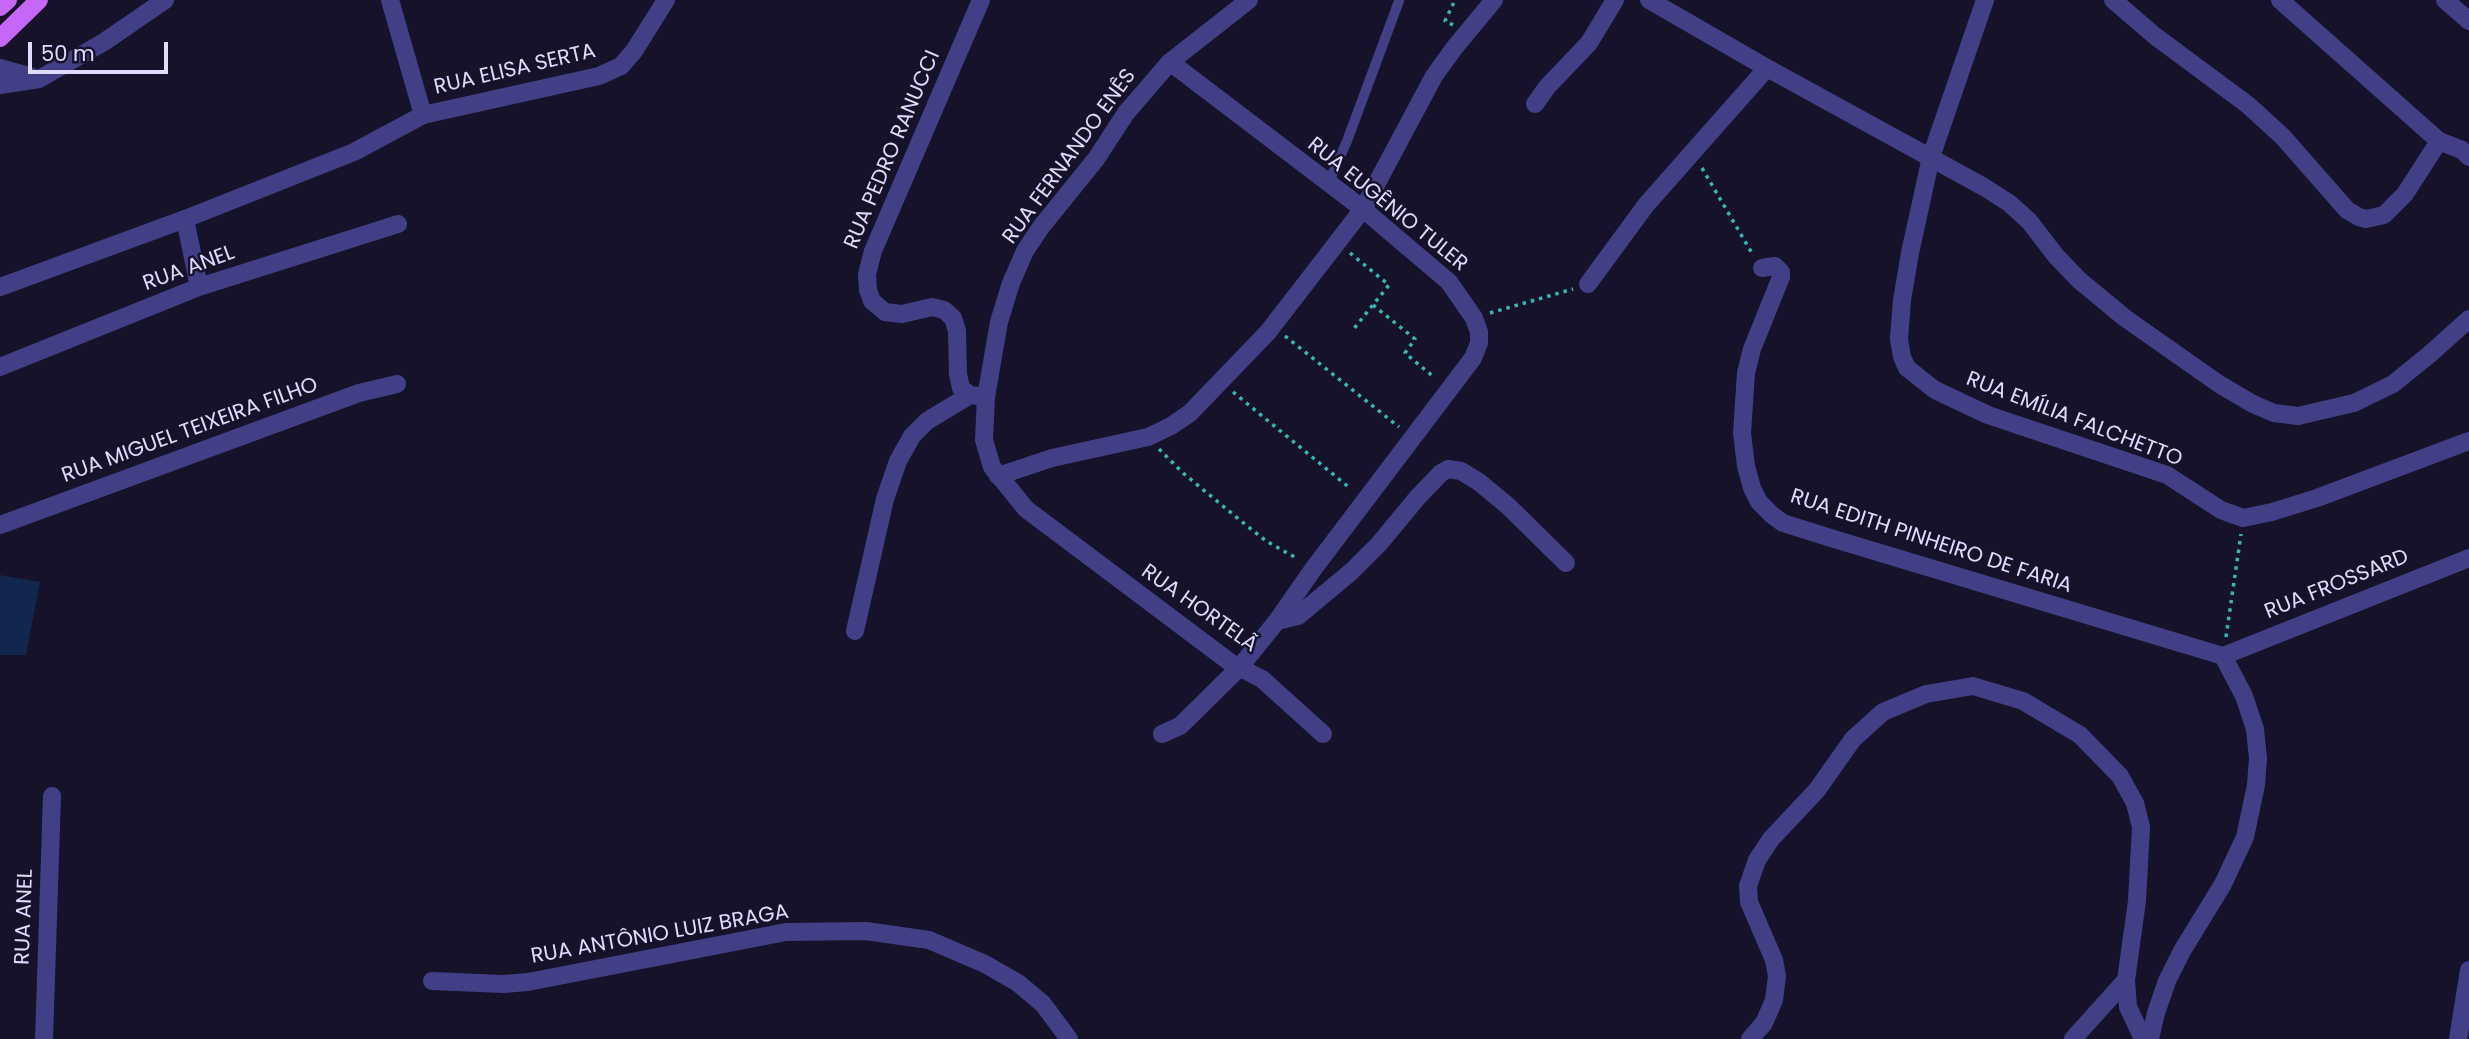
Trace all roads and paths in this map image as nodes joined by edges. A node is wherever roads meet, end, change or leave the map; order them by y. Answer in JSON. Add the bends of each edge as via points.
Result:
{"nodes":[{"id":1,"x":8,"y":0,"type":"edge"},
{"id":2,"x":39,"y":0,"type":"edge"},
{"id":3,"x":165,"y":0,"type":"edge"},
{"id":4,"x":390,"y":0,"type":"edge"},
{"id":5,"x":666,"y":0,"type":"edge"},
{"id":6,"x":981,"y":0,"type":"edge"},
{"id":7,"x":1249,"y":0,"type":"edge"},
{"id":8,"x":1493,"y":0,"type":"edge"},
{"id":9,"x":1615,"y":0,"type":"edge"},
{"id":10,"x":1649,"y":0,"type":"edge"},
{"id":11,"x":1985,"y":0,"type":"edge"},
{"id":12,"x":2113,"y":0,"type":"edge"},
{"id":13,"x":2280,"y":0,"type":"edge"},
{"id":14,"x":2445,"y":0,"type":"edge"},
{"id":15,"x":1399,"y":1,"type":"edge"},
{"id":16,"x":0,"y":7,"type":"edge"},
{"id":17,"x":2469,"y":21,"type":"edge"},
{"id":18,"x":0,"y":38,"type":"edge"},
{"id":19,"x":1170,"y":62,"type":"junction"},
{"id":20,"x":0,"y":68,"type":"edge"},
{"id":21,"x":1767,"y":68,"type":"junction"},
{"id":22,"x":39,"y":79,"type":"junction"},
{"id":23,"x":0,"y":85,"type":"edge"},
{"id":24,"x":1535,"y":104,"type":"dead end"},
{"id":25,"x":423,"y":115,"type":"junction"},
{"id":26,"x":2438,"y":141,"type":"junction"},
{"id":27,"x":2467,"y":149,"type":"edge"},
{"id":28,"x":1692,"y":152,"type":"junction"},
{"id":29,"x":1931,"y":157,"type":"junction"},
{"id":30,"x":1328,"y":184,"type":"junction"},
{"id":31,"x":1363,"y":209,"type":"junction"},
{"id":32,"x":185,"y":219,"type":"junction"},
{"id":33,"x":398,"y":224,"type":"dead end"},
{"id":34,"x":1338,"y":243,"type":"junction"},
{"id":35,"x":1762,"y":268,"type":"joint"},
{"id":36,"x":1588,"y":284,"type":"joint"},
{"id":37,"x":0,"y":287,"type":"edge"},
{"id":38,"x":199,"y":287,"type":"junction"},
{"id":39,"x":1373,"y":305,"type":"junction"},
{"id":40,"x":1474,"y":318,"type":"junction"},
{"id":41,"x":2469,"y":319,"type":"edge"},
{"id":42,"x":1272,"y":326,"type":"junction"},
{"id":43,"x":1352,"y":331,"type":"dead end"},
{"id":44,"x":0,"y":367,"type":"edge"},
{"id":45,"x":1220,"y":382,"type":"junction"},
{"id":46,"x":397,"y":384,"type":"dead end"},
{"id":47,"x":1450,"y":390,"type":"junction"},
{"id":48,"x":978,"y":396,"type":"junction"},
{"id":49,"x":1148,"y":437,"type":"junction"},
{"id":50,"x":1413,"y":439,"type":"junction"},
{"id":51,"x":2469,"y":441,"type":"edge"},
{"id":52,"x":998,"y":476,"type":"junction"},
{"id":53,"x":1366,"y":501,"type":"junction"},
{"id":54,"x":2243,"y":518,"type":"junction"},
{"id":55,"x":0,"y":525,"type":"edge"},
{"id":56,"x":1045,"y":525,"type":"joint"},
{"id":57,"x":2469,"y":558,"type":"edge"},
{"id":58,"x":1566,"y":563,"type":"dead end"},
{"id":59,"x":1314,"y":568,"type":"junction"},
{"id":60,"x":1277,"y":621,"type":"junction"},
{"id":61,"x":855,"y":631,"type":"dead end"},
{"id":62,"x":2223,"y":656,"type":"junction"},
{"id":63,"x":1239,"y":668,"type":"junction"},
{"id":64,"x":1162,"y":734,"type":"dead end"},
{"id":65,"x":1323,"y":734,"type":"dead end"},
{"id":66,"x":52,"y":796,"type":"dead end"},
{"id":67,"x":2469,"y":970,"type":"edge"},
{"id":68,"x":2126,"y":980,"type":"junction"},
{"id":69,"x":432,"y":981,"type":"dead end"},
{"id":70,"x":44,"y":1039,"type":"edge"},
{"id":71,"x":1069,"y":1039,"type":"edge"},
{"id":72,"x":1749,"y":1039,"type":"edge"},
{"id":73,"x":2073,"y":1039,"type":"edge"},
{"id":74,"x":2143,"y":1039,"type":"edge"},
{"id":75,"x":2150,"y":1039,"type":"edge"},
{"id":76,"x":2458,"y":1039,"type":"edge"}],
"edges":[{"from":1,"to":16,"type":"main road"},
{"from":2,"to":18,"type":"main road"},
{"from":3,"to":22,"type":"street"},
{"from":4,"to":25,"type":"street"},
{"from":5,"to":25,"type":"street","name":"RUA ELISA SERTA","via":[[621,66],[599,76]]},
{"from":6,"to":48,"type":"street","name":"RUA PEDRO RANUCCI","via":[[867,274],[872,301],[885,312],[902,314],[932,307],[953,318],[959,383]]},
{"from":7,"to":19,"type":"street","name":"RUA FERNANDO ENÊS"},
{"from":8,"to":31,"type":"street","via":[[1434,76]]},
{"from":9,"to":24,"type":"street","via":[[1589,43]]},
{"from":10,"to":21,"type":"street"},
{"from":11,"to":29,"type":"street","name":"RUA EMÍLIA FALCHETTO"},
{"from":12,"to":26,"type":"street","via":[[2248,105],[2283,137],[2347,210],[2359,217],[2384,215],[2405,194]]},
{"from":13,"to":26,"type":"street"},
{"from":14,"to":17,"type":"street"},
{"from":15,"to":30,"type":"lane"},
{"from":19,"to":30,"type":"street","name":"RUA EUGÊNIO TULER"},
{"from":19,"to":48,"type":"street","name":"RUA FERNANDO ENÊS","via":[[1126,113],[1025,251],[1010,283]]},
{"from":20,"to":22,"type":"street"},
{"from":21,"to":28,"type":"street"},
{"from":21,"to":29,"type":"street"},
{"from":22,"to":23,"type":"street"},
{"from":25,"to":32,"type":"street","name":"RUA ELISA SERTA","via":[[354,152]]},
{"from":26,"to":27,"type":"street"},
{"from":28,"to":35,"type":"path"},
{"from":28,"to":36,"type":"street"},
{"from":29,"to":41,"type":"street","via":[[2009,203],[2079,280],[2125,318],[2219,384],[2274,413],[2298,416],[2354,403],[2393,384]]},
{"from":29,"to":54,"type":"street","name":"RUA EMÍLIA FALCHETTO","via":[[1902,300],[1899,339],[1907,368],[1935,390],[1988,415],[2167,475],[2221,510]]},
{"from":30,"to":31,"type":"street","name":"RUA EUGÊNIO TULER"},
{"from":31,"to":34,"type":"street"},
{"from":31,"to":40,"type":"street","name":"RUA EUGÊNIO TULER","via":[[1449,282]]},
{"from":32,"to":37,"type":"street","name":"RUA ELISA SERTA"},
{"from":32,"to":38,"type":"street"},
{"from":33,"to":38,"type":"street","name":"RUA ANEL"},
{"from":34,"to":39,"type":"path","via":[[1389,285]]},
{"from":34,"to":42,"type":"street"},
{"from":35,"to":62,"type":"street","name":"RUA EDITH PINHEIRO DE FARIA","via":[[1775,266],[1781,277],[1746,373],[1742,433],[1752,488],[1772,515],[1834,539]]},
{"from":36,"to":40,"type":"path"},
{"from":38,"to":44,"type":"street","name":"RUA ANEL"},
{"from":39,"to":43,"type":"path"},
{"from":39,"to":47,"type":"path","via":[[1415,339],[1405,353]]},
{"from":40,"to":47,"type":"street","via":[[1479,332],[1477,350]]},
{"from":42,"to":45,"type":"street"},
{"from":42,"to":50,"type":"path"},
{"from":45,"to":49,"type":"street","via":[[1189,413]]},
{"from":45,"to":53,"type":"path"},
{"from":46,"to":55,"type":"street","name":"RUA MIGUEL TEIXEIRA FILHO","via":[[359,393]]},
{"from":47,"to":50,"type":"street"},
{"from":48,"to":52,"type":"street","name":"RUA FERNANDO ENÊS","via":[[984,440]]},
{"from":48,"to":61,"type":"street","via":[[927,421],[898,461]]},
{"from":49,"to":52,"type":"street","via":[[1052,458]]},
{"from":49,"to":59,"type":"path","via":[[1183,473],[1266,541]]},
{"from":50,"to":53,"type":"street"},
{"from":51,"to":54,"type":"street","via":[[2317,498]]},
{"from":52,"to":56,"type":"street","name":"RUA FERNANDO ENÊS"},
{"from":53,"to":59,"type":"street"},
{"from":54,"to":62,"type":"path"},
{"from":56,"to":63,"type":"street","name":"RUA HORTELÃ"},
{"from":57,"to":62,"type":"street","name":"RUA FROSSARD"},
{"from":58,"to":60,"type":"street","via":[[1479,482],[1448,469],[1343,579],[1298,616]]},
{"from":59,"to":60,"type":"street"},
{"from":60,"to":63,"type":"street"},
{"from":62,"to":75,"type":"street","via":[[2255,729],[2256,785],[2245,837],[2167,981]]},
{"from":63,"to":64,"type":"street","via":[[1180,726]]},
{"from":63,"to":65,"type":"street","name":"RUA HORTELÃ","via":[[1262,679]]},
{"from":66,"to":70,"type":"street","name":"RUA ANEL"},
{"from":67,"to":76,"type":"street"},
{"from":68,"to":72,"type":"street","via":[[2141,827],[2135,803],[2120,776],[2080,735],[2023,701],[1973,686],[1926,694],[1883,712],[1853,739],[1757,860],[1748,886],[1749,902],[1777,976],[1774,1000],[1764,1023]]},
{"from":68,"to":73,"type":"street"},
{"from":68,"to":74,"type":"street","via":[[2128,1007]]},
{"from":69,"to":71,"type":"street","name":"RUA ANTÔNIO LUIZ BRAGA","via":[[528,982],[786,932],[866,931],[929,940],[985,964],[1043,1004]]}]}
